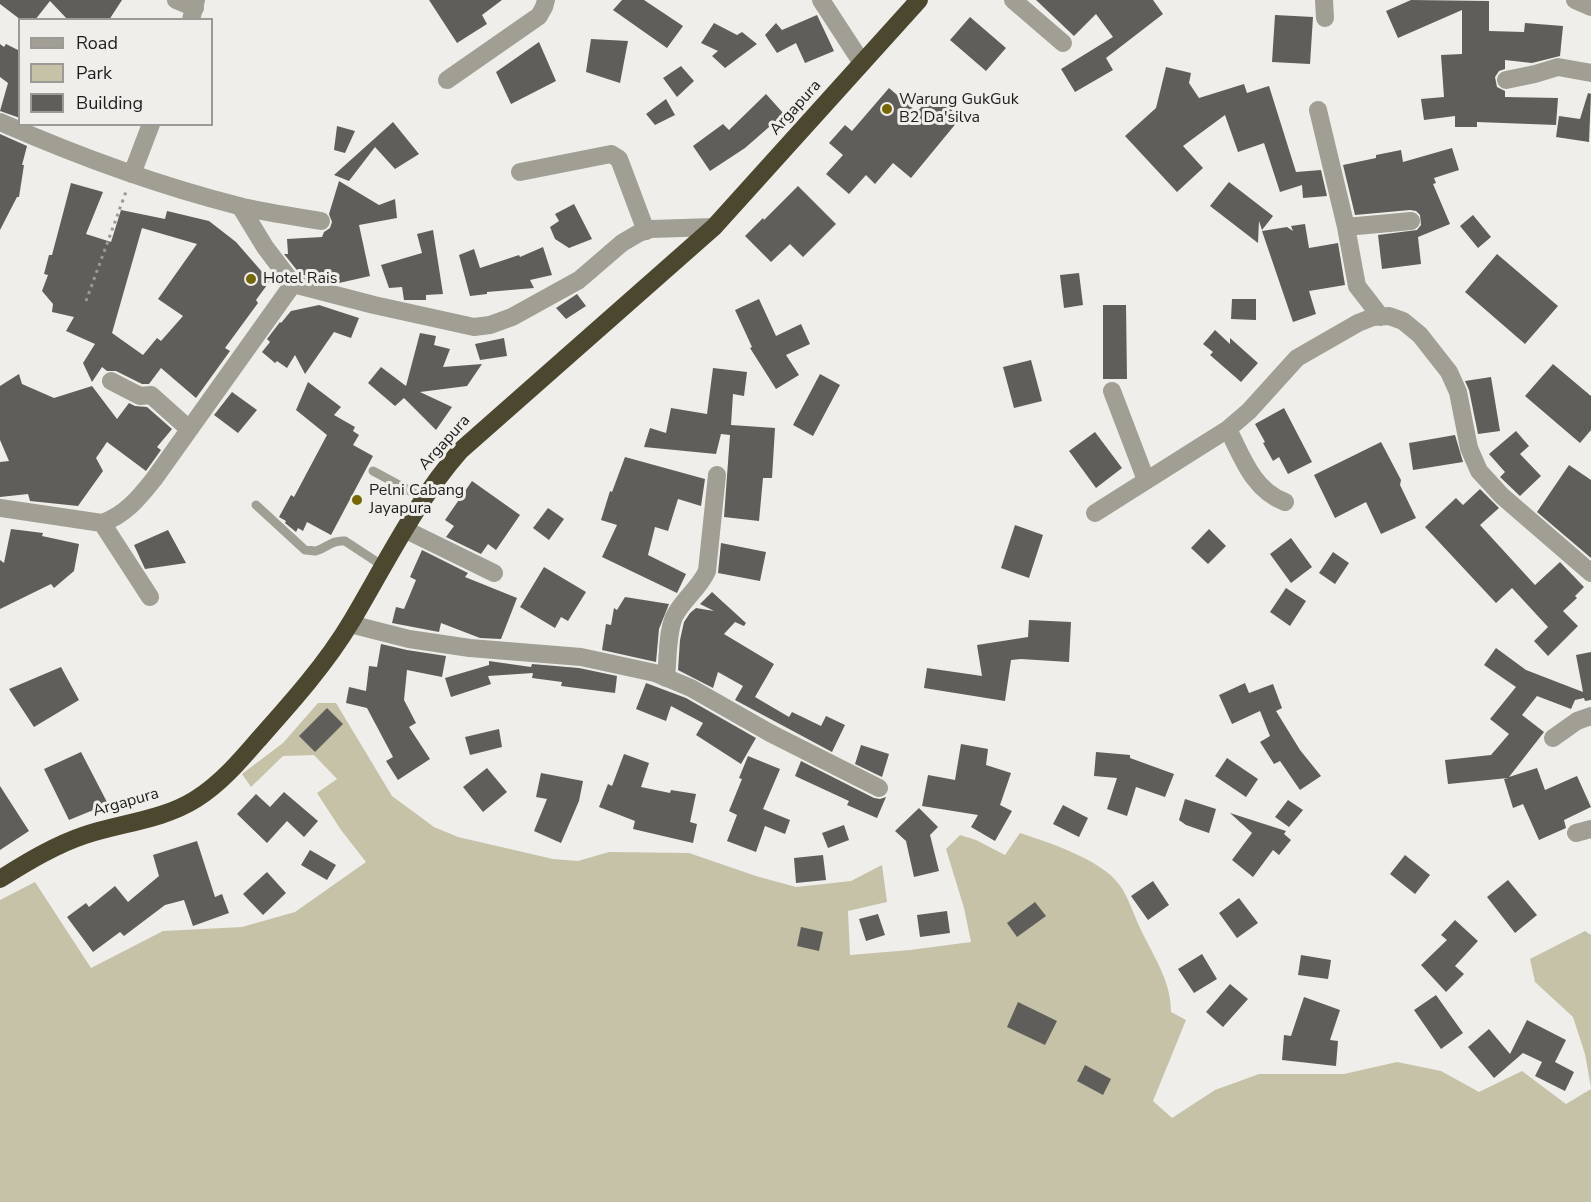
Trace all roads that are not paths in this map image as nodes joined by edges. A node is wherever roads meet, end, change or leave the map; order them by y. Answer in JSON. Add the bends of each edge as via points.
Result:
{"nodes":[{"id":1,"x":176,"y":0,"type":"edge"},
{"id":2,"x":546,"y":0,"type":"edge"},
{"id":3,"x":821,"y":0,"type":"edge"},
{"id":4,"x":919,"y":0,"type":"edge"},
{"id":5,"x":1014,"y":0,"type":"edge"},
{"id":6,"x":1575,"y":0,"type":"edge"},
{"id":7,"x":1591,"y":7,"type":"edge"},
{"id":8,"x":194,"y":9,"type":"edge"},
{"id":9,"x":1063,"y":43,"type":"dead end"},
{"id":10,"x":862,"y":63,"type":"junction"},
{"id":11,"x":1591,"y":73,"type":"edge"},
{"id":12,"x":447,"y":80,"type":"dead end"},
{"id":13,"x":1506,"y":80,"type":"dead end"},
{"id":14,"x":1318,"y":110,"type":"dead end"},
{"id":15,"x":0,"y":122,"type":"edge"},
{"id":16,"x":150,"y":126,"type":"edge"},
{"id":17,"x":520,"y":172,"type":"dead end"},
{"id":18,"x":132,"y":174,"type":"junction"},
{"id":19,"x":240,"y":206,"type":"junction"},
{"id":20,"x":321,"y":221,"type":"dead end"},
{"id":21,"x":1411,"y":221,"type":"dead end"},
{"id":22,"x":714,"y":227,"type":"junction"},
{"id":23,"x":1346,"y":227,"type":"junction"},
{"id":24,"x":646,"y":231,"type":"junction"},
{"id":25,"x":293,"y":284,"type":"junction"},
{"id":26,"x":1380,"y":316,"type":"junction"},
{"id":27,"x":111,"y":381,"type":"dead end"},
{"id":28,"x":1113,"y":391,"type":"dead end"},
{"id":29,"x":189,"y":429,"type":"junction"},
{"id":30,"x":1228,"y":429,"type":"junction"},
{"id":31,"x":373,"y":471,"type":"dead end"},
{"id":32,"x":717,"y":475,"type":"dead end"},
{"id":33,"x":1146,"y":480,"type":"junction"},
{"id":34,"x":424,"y":499,"type":"junction"},
{"id":35,"x":1285,"y":502,"type":"dead end"},
{"id":36,"x":256,"y":505,"type":"dead end"},
{"id":37,"x":0,"y":508,"type":"edge"},
{"id":38,"x":1095,"y":513,"type":"dead end"},
{"id":39,"x":102,"y":524,"type":"junction"},
{"id":40,"x":406,"y":530,"type":"junction"},
{"id":41,"x":384,"y":566,"type":"junction"},
{"id":42,"x":494,"y":573,"type":"dead end"},
{"id":43,"x":1591,"y":573,"type":"edge"},
{"id":44,"x":150,"y":597,"type":"dead end"},
{"id":45,"x":350,"y":624,"type":"junction"},
{"id":46,"x":666,"y":678,"type":"junction"},
{"id":47,"x":1591,"y":716,"type":"edge"},
{"id":48,"x":1553,"y":738,"type":"dead end"},
{"id":49,"x":879,"y":788,"type":"dead end"},
{"id":50,"x":0,"y":879,"type":"edge"}],
"edges":[{"from":1,"to":8,"type":"street"},
{"from":2,"to":12,"type":"street","via":[[538,16]]},
{"from":3,"to":10,"type":"street"},
{"from":4,"to":10,"type":"highway","name":"Argapura"},
{"from":5,"to":9,"type":"street"},
{"from":6,"to":7,"type":"street"},
{"from":10,"to":22,"type":"highway","name":"Argapura"},
{"from":11,"to":13,"type":"street","via":[[1558,67]]},
{"from":14,"to":23,"type":"street"},
{"from":15,"to":18,"type":"street"},
{"from":16,"to":18,"type":"street"},
{"from":17,"to":24,"type":"street","via":[[611,154],[619,159]]},
{"from":18,"to":19,"type":"street"},
{"from":19,"to":20,"type":"street"},
{"from":19,"to":25,"type":"street"},
{"from":21,"to":23,"type":"street"},
{"from":22,"to":24,"type":"street"},
{"from":22,"to":34,"type":"highway","name":"Argapura","via":[[479,432],[441,473]]},
{"from":23,"to":26,"type":"street","via":[[1357,286]]},
{"from":24,"to":25,"type":"street","via":[[622,243],[579,280],[490,325],[474,327]]},
{"from":25,"to":29,"type":"street"},
{"from":26,"to":30,"type":"street","via":[[1358,323],[1297,358]]},
{"from":26,"to":43,"type":"street","via":[[1403,321],[1412,328],[1449,372],[1479,471]]},
{"from":27,"to":29,"type":"street","via":[[140,396],[151,395]]},
{"from":28,"to":33,"type":"street"},
{"from":29,"to":39,"type":"street","via":[[136,502]]},
{"from":30,"to":33,"type":"street"},
{"from":30,"to":35,"type":"street","via":[[1259,486]]},
{"from":31,"to":34,"type":"lane"},
{"from":32,"to":46,"type":"street","via":[[707,572],[675,616]]},
{"from":33,"to":38,"type":"street"},
{"from":34,"to":40,"type":"highway","name":"Argapura"},
{"from":36,"to":41,"type":"lane","via":[[305,550],[315,551],[345,541]]},
{"from":37,"to":39,"type":"street"},
{"from":39,"to":44,"type":"street"},
{"from":40,"to":41,"type":"highway","name":"Argapura"},
{"from":40,"to":42,"type":"street"},
{"from":41,"to":45,"type":"highway","name":"Argapura"},
{"from":45,"to":46,"type":"street","via":[[470,648],[581,657]]},
{"from":45,"to":50,"type":"highway","name":"Argapura","via":[[273,723],[230,771],[196,799],[160,815],[83,836],[33,858]]},
{"from":46,"to":49,"type":"street"},
{"from":47,"to":48,"type":"street"}]}
